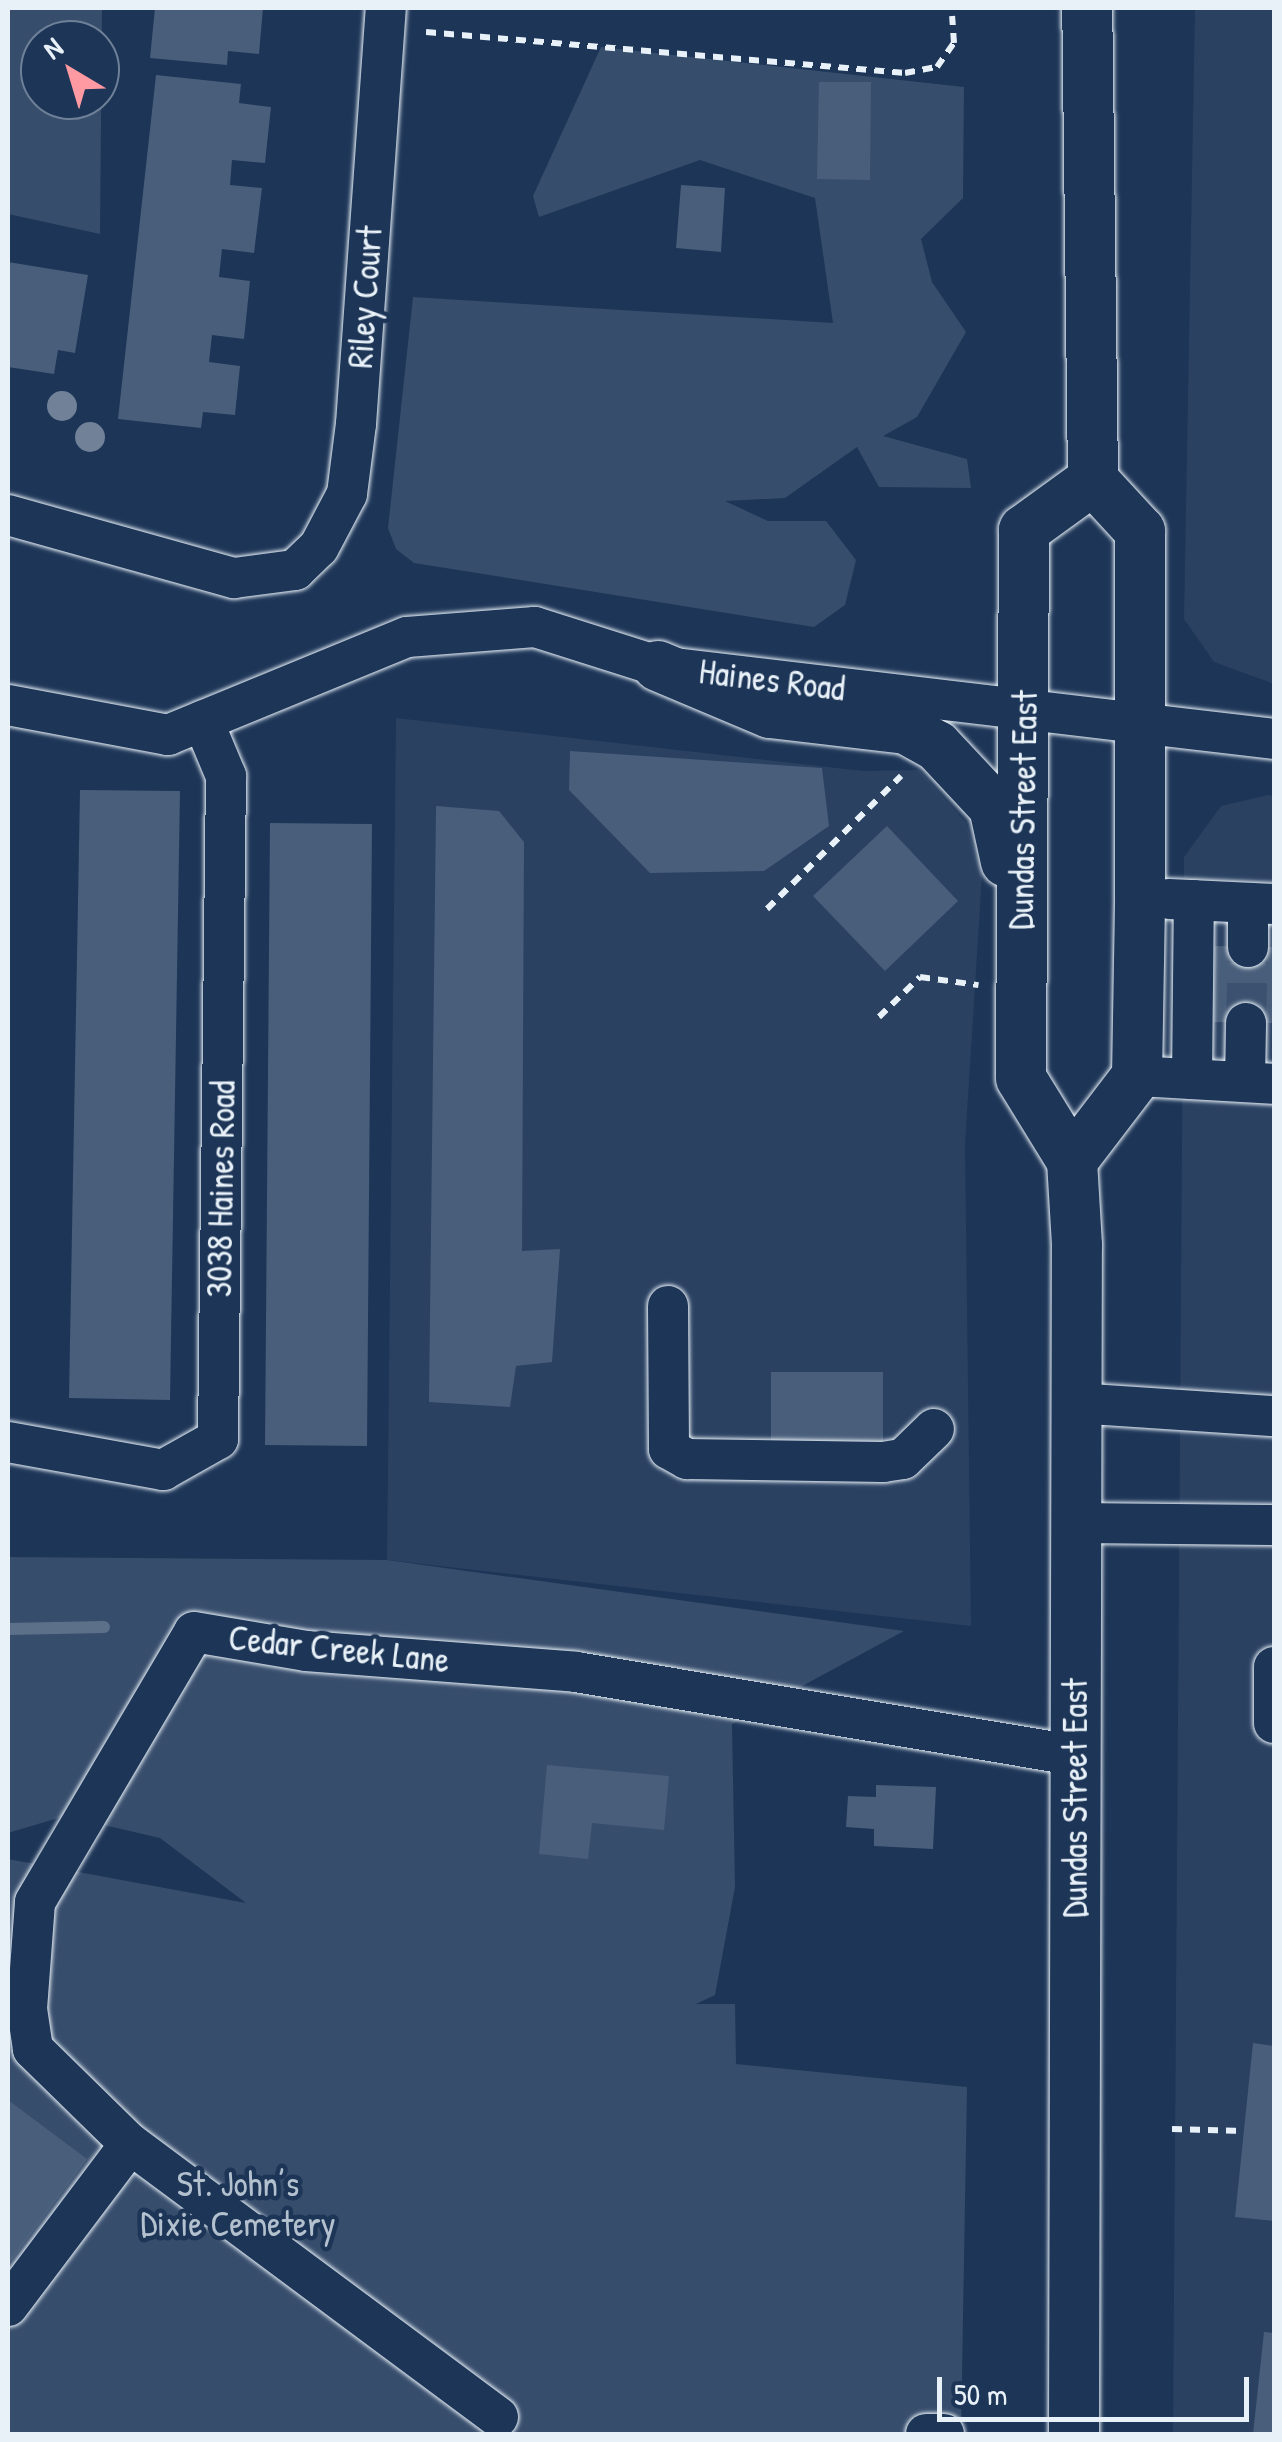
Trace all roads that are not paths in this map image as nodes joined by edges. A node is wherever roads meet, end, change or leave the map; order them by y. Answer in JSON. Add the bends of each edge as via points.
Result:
{"nodes":[{"id":1,"x":1087,"y":8,"type":"edge"},
{"id":2,"x":385,"y":18,"type":"edge"},
{"id":3,"x":1094,"y":480,"type":"junction"},
{"id":4,"x":8,"y":515,"type":"edge"},
{"id":5,"x":658,"y":666,"type":"junction"},
{"id":6,"x":8,"y":705,"type":"edge"},
{"id":7,"x":1024,"y":710,"type":"junction"},
{"id":8,"x":203,"y":722,"type":"junction"},
{"id":9,"x":1141,"y":724,"type":"junction"},
{"id":10,"x":1274,"y":740,"type":"edge"},
{"id":11,"x":1140,"y":897,"type":"junction"},
{"id":12,"x":1194,"y":900,"type":"junction"},
{"id":13,"x":1261,"y":903,"type":"edge"},
{"id":14,"x":1020,"y":947,"type":"junction"},
{"id":15,"x":1248,"y":947,"type":"tunnel mouth"},
{"id":16,"x":1246,"y":1023,"type":"tunnel mouth"},
{"id":17,"x":1137,"y":1076,"type":"junction"},
{"id":18,"x":1192,"y":1079,"type":"junction"},
{"id":19,"x":1260,"y":1083,"type":"edge"},
{"id":20,"x":1072,"y":1161,"type":"junction"},
{"id":21,"x":668,"y":1306,"type":"dead end"},
{"id":22,"x":1076,"y":1404,"type":"junction"},
{"id":23,"x":1274,"y":1416,"type":"edge"},
{"id":24,"x":934,"y":1429,"type":"dead end"},
{"id":25,"x":8,"y":1442,"type":"edge"},
{"id":26,"x":1075,"y":1522,"type":"junction"},
{"id":27,"x":1274,"y":1524,"type":"edge"},
{"id":28,"x":1274,"y":1667,"type":"edge"},
{"id":29,"x":1274,"y":1722,"type":"edge"},
{"id":30,"x":1073,"y":1755,"type":"junction"},
{"id":31,"x":130,"y":2144,"type":"junction"},
{"id":32,"x":8,"y":2306,"type":"edge"},
{"id":33,"x":498,"y":2417,"type":"dead end"},
{"id":34,"x":926,"y":2434,"type":"edge"},
{"id":35,"x":944,"y":2434,"type":"edge"},
{"id":36,"x":1074,"y":2434,"type":"edge"}],
"edges":[{"from":1,"to":3,"type":"main road"},
{"from":2,"to":4,"type":"street","name":"Riley Court","via":[[347,494],[319,547],[295,570],[234,578]]},
{"from":3,"to":7,"type":"main road","name":"Dundas Street East","via":[[1024,530]]},
{"from":3,"to":9,"type":"main road","via":[[1140,531]]},
{"from":5,"to":7,"type":"street","name":"Haines Road"},
{"from":5,"to":8,"type":"street","name":"Haines Road","via":[[535,627],[452,630],[407,637]]},
{"from":5,"to":14,"type":"main road","via":[[770,713],[906,729],[937,746],[994,807],[1005,843],[1008,928]]},
{"from":6,"to":8,"type":"street","via":[[168,734]]},
{"from":7,"to":9,"type":"street","name":"Haines Road"},
{"from":7,"to":14,"type":"main road","name":"Dundas Street East"},
{"from":8,"to":25,"type":"street","name":"3038 Haines Road","via":[[226,776],[218,1439],[163,1470]]},
{"from":9,"to":10,"type":"street","name":"Haines Road"},
{"from":9,"to":11,"type":"main road"},
{"from":11,"to":12,"type":"street"},
{"from":11,"to":17,"type":"main road"},
{"from":12,"to":13,"type":"street"},
{"from":12,"to":18,"type":"street"},
{"from":13,"to":15,"type":"street"},
{"from":14,"to":20,"type":"main road","name":"Dundas Street East","via":[[1020,1078]]},
{"from":16,"to":19,"type":"street"},
{"from":17,"to":18,"type":"street"},
{"from":17,"to":20,"type":"main road"},
{"from":18,"to":19,"type":"street"},
{"from":20,"to":22,"type":"main road","name":"Dundas Street East"},
{"from":21,"to":24,"type":"street","via":[[669,1449],[688,1459],[883,1462],[903,1459]]},
{"from":22,"to":23,"type":"street"},
{"from":22,"to":26,"type":"main road","name":"Dundas Street East"},
{"from":26,"to":27,"type":"street"},
{"from":26,"to":30,"type":"main road","name":"Dundas Street East"},
{"from":28,"to":29,"type":"street"},
{"from":30,"to":31,"type":"street","name":"Cedar Creek Lane","via":[[576,1672],[306,1651],[194,1632],[35,1902],[27,2010],[34,2050]]},
{"from":30,"to":36,"type":"main road","name":"Dundas Street East"},
{"from":31,"to":32,"type":"street"},
{"from":31,"to":33,"type":"street"},
{"from":34,"to":35,"type":"street"}]}
